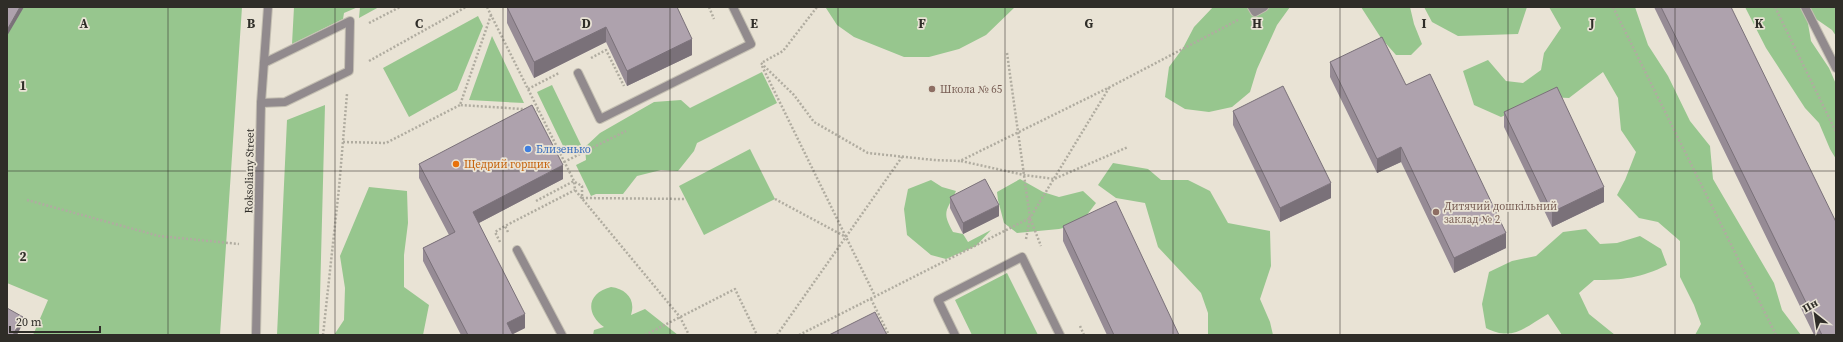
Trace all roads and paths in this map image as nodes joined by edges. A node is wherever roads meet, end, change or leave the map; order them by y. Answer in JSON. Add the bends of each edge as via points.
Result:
{"nodes":[{"id":1,"x":268,"y":7,"type":"edge"},
{"id":2,"x":400,"y":7,"type":"edge"},
{"id":3,"x":466,"y":7,"type":"edge"},
{"id":4,"x":486,"y":7,"type":"edge"},
{"id":5,"x":733,"y":7,"type":"edge"},
{"id":6,"x":817,"y":7,"type":"edge"},
{"id":7,"x":1264,"y":7,"type":"edge"},
{"id":8,"x":1613,"y":7,"type":"edge"},
{"id":9,"x":1775,"y":7,"type":"edge"},
{"id":10,"x":1805,"y":7,"type":"edge"},
{"id":11,"x":1254,"y":9,"type":"edge"},
{"id":12,"x":491,"y":15,"type":"junction"},
{"id":13,"x":350,"y":34,"type":"junction"},
{"id":14,"x":751,"y":44,"type":"junction"},
{"id":15,"x":783,"y":51,"type":"dead end"},
{"id":16,"x":1007,"y":53,"type":"dead end"},
{"id":17,"x":587,"y":59,"type":"dead end"},
{"id":18,"x":264,"y":63,"type":"junction"},
{"id":19,"x":761,"y":63,"type":"junction"},
{"id":20,"x":1836,"y":68,"type":"edge"},
{"id":21,"x":349,"y":72,"type":"junction"},
{"id":22,"x":561,"y":72,"type":"dead end"},
{"id":23,"x":578,"y":73,"type":"dead end"},
{"id":24,"x":1110,"y":87,"type":"junction"},
{"id":25,"x":528,"y":89,"type":"junction"},
{"id":26,"x":627,"y":92,"type":"dead end"},
{"id":27,"x":261,"y":103,"type":"junction"},
{"id":28,"x":460,"y":105,"type":"junction"},
{"id":29,"x":538,"y":110,"type":"junction"},
{"id":30,"x":1836,"y":132,"type":"edge"},
{"id":31,"x":1017,"y":133,"type":"junction"},
{"id":32,"x":343,"y":142,"type":"junction"},
{"id":33,"x":1128,"y":147,"type":"dead end"},
{"id":34,"x":902,"y":157,"type":"junction"},
{"id":35,"x":960,"y":161,"type":"junction"},
{"id":36,"x":1024,"y":175,"type":"junction"},
{"id":37,"x":1054,"y":179,"type":"junction"},
{"id":38,"x":574,"y":181,"type":"junction"},
{"id":39,"x":575,"y":190,"type":"junction"},
{"id":40,"x":582,"y":198,"type":"junction"},
{"id":41,"x":685,"y":199,"type":"dead end"},
{"id":42,"x":776,"y":199,"type":"dead end"},
{"id":43,"x":27,"y":200,"type":"dead end"},
{"id":44,"x":536,"y":201,"type":"dead end"},
{"id":45,"x":1030,"y":218,"type":"junction"},
{"id":46,"x":847,"y":237,"type":"junction"},
{"id":47,"x":239,"y":244,"type":"dead end"},
{"id":48,"x":517,"y":250,"type":"joint"},
{"id":49,"x":1022,"y":257,"type":"junction"},
{"id":50,"x":875,"y":296,"type":"junction"},
{"id":51,"x":871,"y":299,"type":"junction"},
{"id":52,"x":680,"y":317,"type":"junction"},
{"id":53,"x":256,"y":335,"type":"edge"},
{"id":54,"x":323,"y":335,"type":"edge"},
{"id":55,"x":562,"y":335,"type":"edge"},
{"id":56,"x":645,"y":335,"type":"edge"},
{"id":57,"x":689,"y":335,"type":"edge"},
{"id":58,"x":757,"y":335,"type":"edge"},
{"id":59,"x":777,"y":335,"type":"edge"},
{"id":60,"x":799,"y":335,"type":"edge"},
{"id":61,"x":889,"y":335,"type":"edge"},
{"id":62,"x":955,"y":335,"type":"edge"},
{"id":63,"x":1060,"y":335,"type":"edge"},
{"id":64,"x":1776,"y":335,"type":"edge"}],
"edges":[{"from":1,"to":18,"type":"street","name":"Roksoliany Street"},
{"from":2,"to":13,"type":"path"},
{"from":3,"to":21,"type":"path"},
{"from":4,"to":12,"type":"path"},
{"from":5,"to":14,"type":"street"},
{"from":6,"to":15,"type":"path"},
{"from":7,"to":11,"type":"street"},
{"from":8,"to":64,"type":"path"},
{"from":9,"to":30,"type":"path"},
{"from":10,"to":20,"type":"street"},
{"from":11,"to":24,"type":"path"},
{"from":12,"to":25,"type":"path"},
{"from":12,"to":28,"type":"path"},
{"from":13,"to":18,"type":"street","via":[[350,21]]},
{"from":13,"to":21,"type":"street"},
{"from":14,"to":19,"type":"path"},
{"from":14,"to":23,"type":"street","via":[[600,120]]},
{"from":16,"to":31,"type":"path"},
{"from":17,"to":26,"type":"path","via":[[606,50]]},
{"from":18,"to":27,"type":"street","name":"Roksoliany Street"},
{"from":19,"to":34,"type":"path","via":[[794,95],[814,122],[868,153]]},
{"from":19,"to":46,"type":"path"},
{"from":21,"to":27,"type":"street","via":[[285,102]]},
{"from":21,"to":32,"type":"path"},
{"from":22,"to":25,"type":"path"},
{"from":24,"to":31,"type":"path"},
{"from":24,"to":37,"type":"path"},
{"from":25,"to":29,"type":"path"},
{"from":27,"to":53,"type":"street","name":"Roksoliany Street"},
{"from":28,"to":29,"type":"path"},
{"from":28,"to":32,"type":"path","via":[[386,143]]},
{"from":29,"to":38,"type":"path"},
{"from":31,"to":35,"type":"path"},
{"from":31,"to":36,"type":"path"},
{"from":32,"to":54,"type":"path"},
{"from":33,"to":37,"type":"path"},
{"from":34,"to":35,"type":"path"},
{"from":34,"to":46,"type":"path"},
{"from":35,"to":36,"type":"path"},
{"from":36,"to":37,"type":"path"},
{"from":36,"to":45,"type":"path"},
{"from":37,"to":45,"type":"path"},
{"from":38,"to":39,"type":"path"},
{"from":38,"to":40,"type":"path","via":[[582,186]]},
{"from":38,"to":44,"type":"path"},
{"from":39,"to":40,"type":"path"},
{"from":39,"to":48,"type":"path","via":[[505,226]]},
{"from":40,"to":41,"type":"path"},
{"from":40,"to":52,"type":"path"},
{"from":42,"to":46,"type":"path"},
{"from":43,"to":47,"type":"path","via":[[159,236]]},
{"from":45,"to":49,"type":"path"},
{"from":45,"to":50,"type":"path"},
{"from":46,"to":50,"type":"path"},
{"from":46,"to":59,"type":"path"},
{"from":48,"to":55,"type":"street"},
{"from":49,"to":62,"type":"street","via":[[938,300]]},
{"from":49,"to":63,"type":"street"},
{"from":50,"to":51,"type":"path"},
{"from":51,"to":60,"type":"path"},
{"from":51,"to":61,"type":"path"},
{"from":52,"to":56,"type":"path"},
{"from":52,"to":57,"type":"path"},
{"from":52,"to":58,"type":"path","via":[[735,289]]}]}
